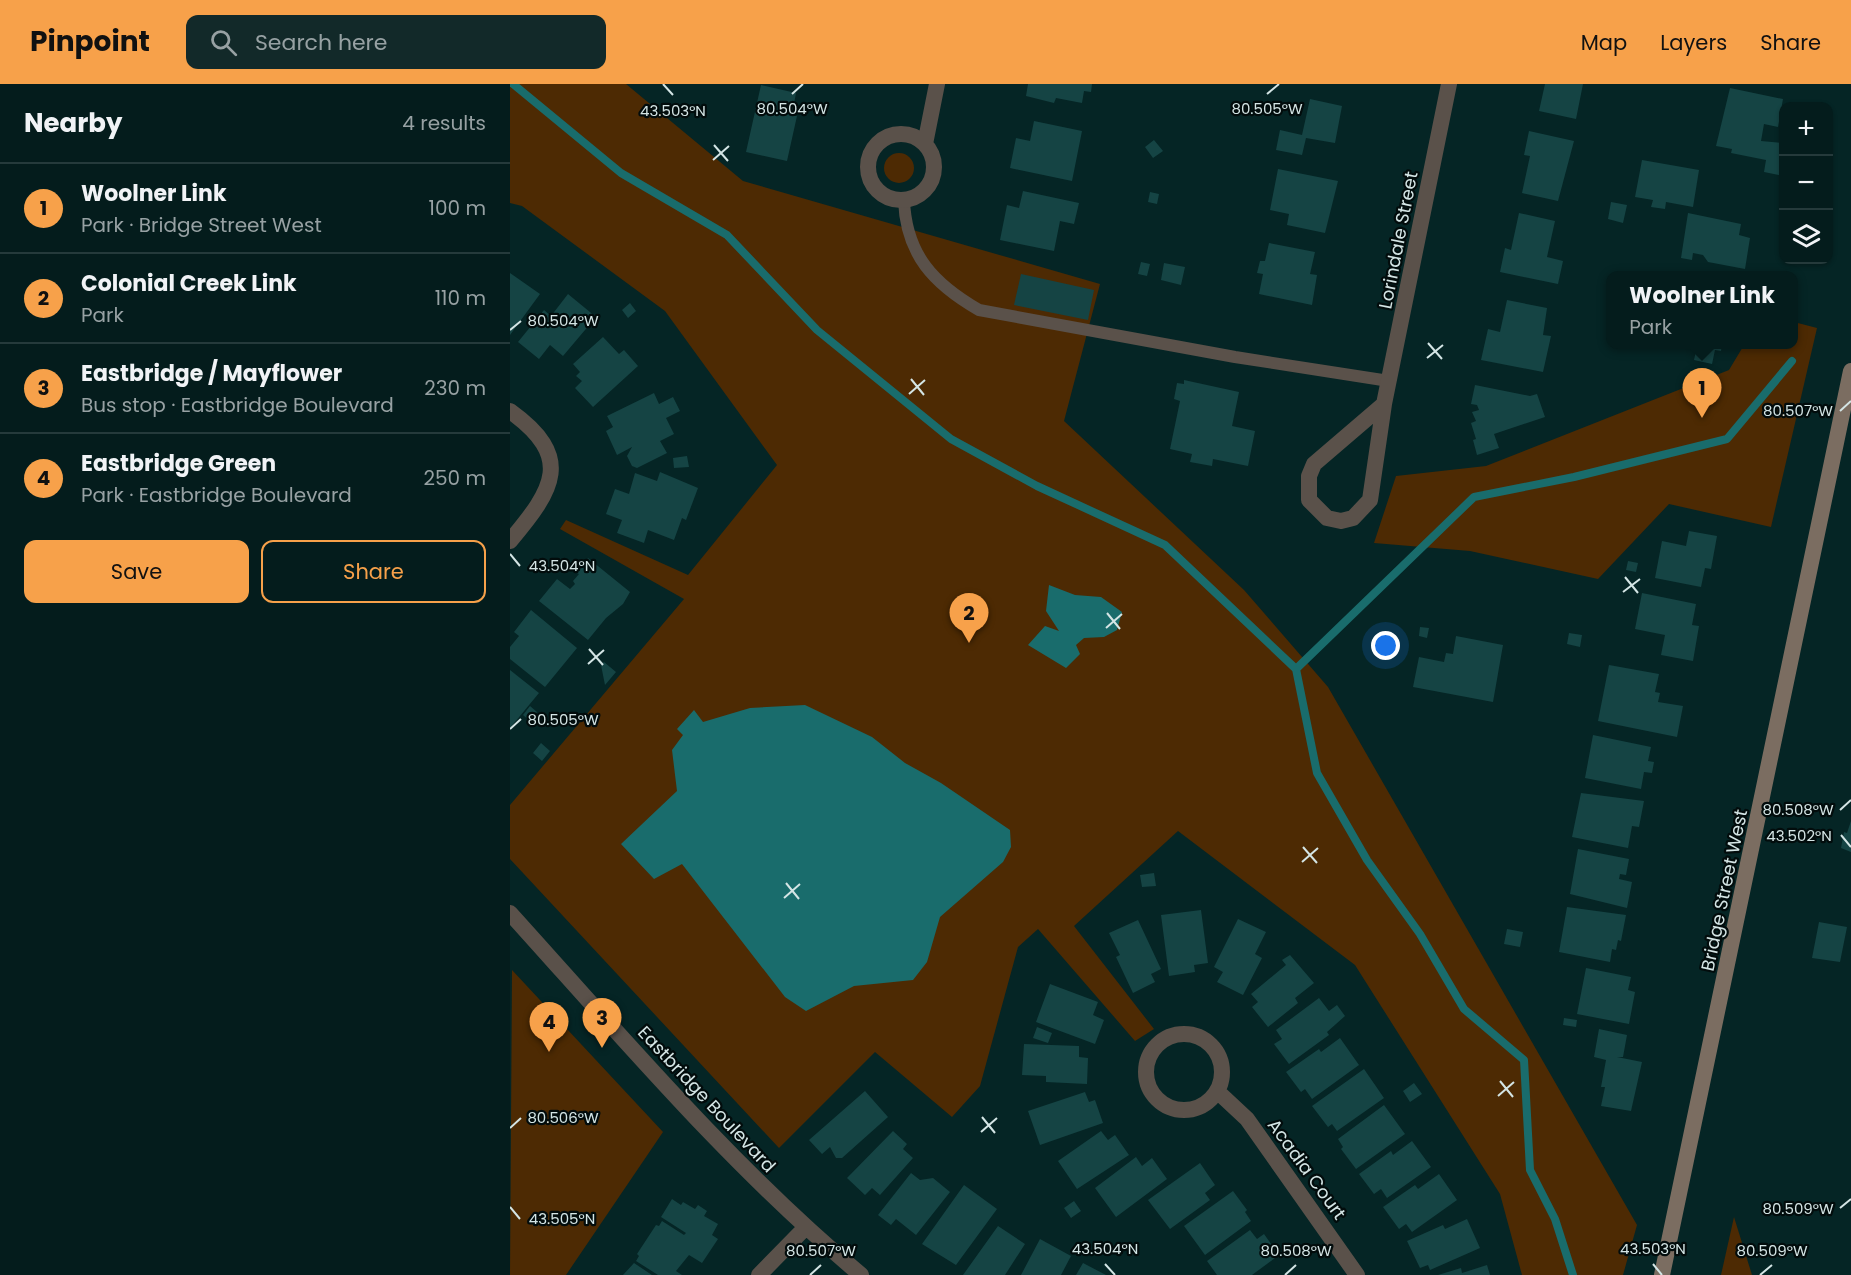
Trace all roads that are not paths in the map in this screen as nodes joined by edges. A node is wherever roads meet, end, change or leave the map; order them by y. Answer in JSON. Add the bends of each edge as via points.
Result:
{"nodes":[{"id":1,"x":937,"y":84,"type":"edge"},
{"id":2,"x":1449,"y":84,"type":"edge"},
{"id":3,"x":925,"y":144,"type":"junction"},
{"id":4,"x":904,"y":200,"type":"junction"},
{"id":5,"x":1851,"y":371,"type":"edge"},
{"id":6,"x":1389,"y":381,"type":"junction"},
{"id":7,"x":1384,"y":404,"type":"junction"},
{"id":8,"x":510,"y":411,"type":"edge"},
{"id":9,"x":510,"y":541,"type":"edge"},
{"id":10,"x":510,"y":913,"type":"edge"},
{"id":11,"x":1217,"y":1092,"type":"junction"},
{"id":12,"x":805,"y":1228,"type":"junction"},
{"id":13,"x":759,"y":1275,"type":"edge"},
{"id":14,"x":861,"y":1275,"type":"edge"},
{"id":15,"x":1357,"y":1275,"type":"edge"},
{"id":16,"x":1662,"y":1275,"type":"edge"}],
"edges":[{"from":1,"to":3,"type":"street"},
{"from":2,"to":6,"type":"street","name":"Lorindale Street"},
{"from":3,"to":4,"type":"street","via":[[934,173],[923,192]]},
{"from":3,"to":4,"type":"street","via":[[916,137],[893,134],[883,138],[869,156],[867,168],[875,189],[894,200]]},
{"from":4,"to":6,"type":"lane","via":[[908,235],[918,256],[949,293],[980,310]]},
{"from":5,"to":16,"type":"main road","name":"Bridge Street West"},
{"from":6,"to":7,"type":"street","name":"Lorindale Street"},
{"from":7,"to":7,"type":"street","name":"Lorindale Street","via":[[1314,464],[1307,488],[1309,501],[1327,518],[1353,518],[1371,500]]},
{"from":8,"to":9,"type":"street","via":[[546,445],[552,471],[537,507]]},
{"from":10,"to":12,"type":"street","name":"Eastbridge Boulevard","via":[[683,1104]]},
{"from":11,"to":11,"type":"street","via":[[1222,1067],[1215,1049],[1204,1040],[1181,1034],[1154,1049],[1146,1067],[1147,1080],[1164,1105],[1190,1110],[1200,1107]]},
{"from":11,"to":15,"type":"street","name":"Acadia Court","via":[[1247,1119]]},
{"from":12,"to":13,"type":"street"},
{"from":12,"to":14,"type":"street","name":"Eastbridge Boulevard"}]}
